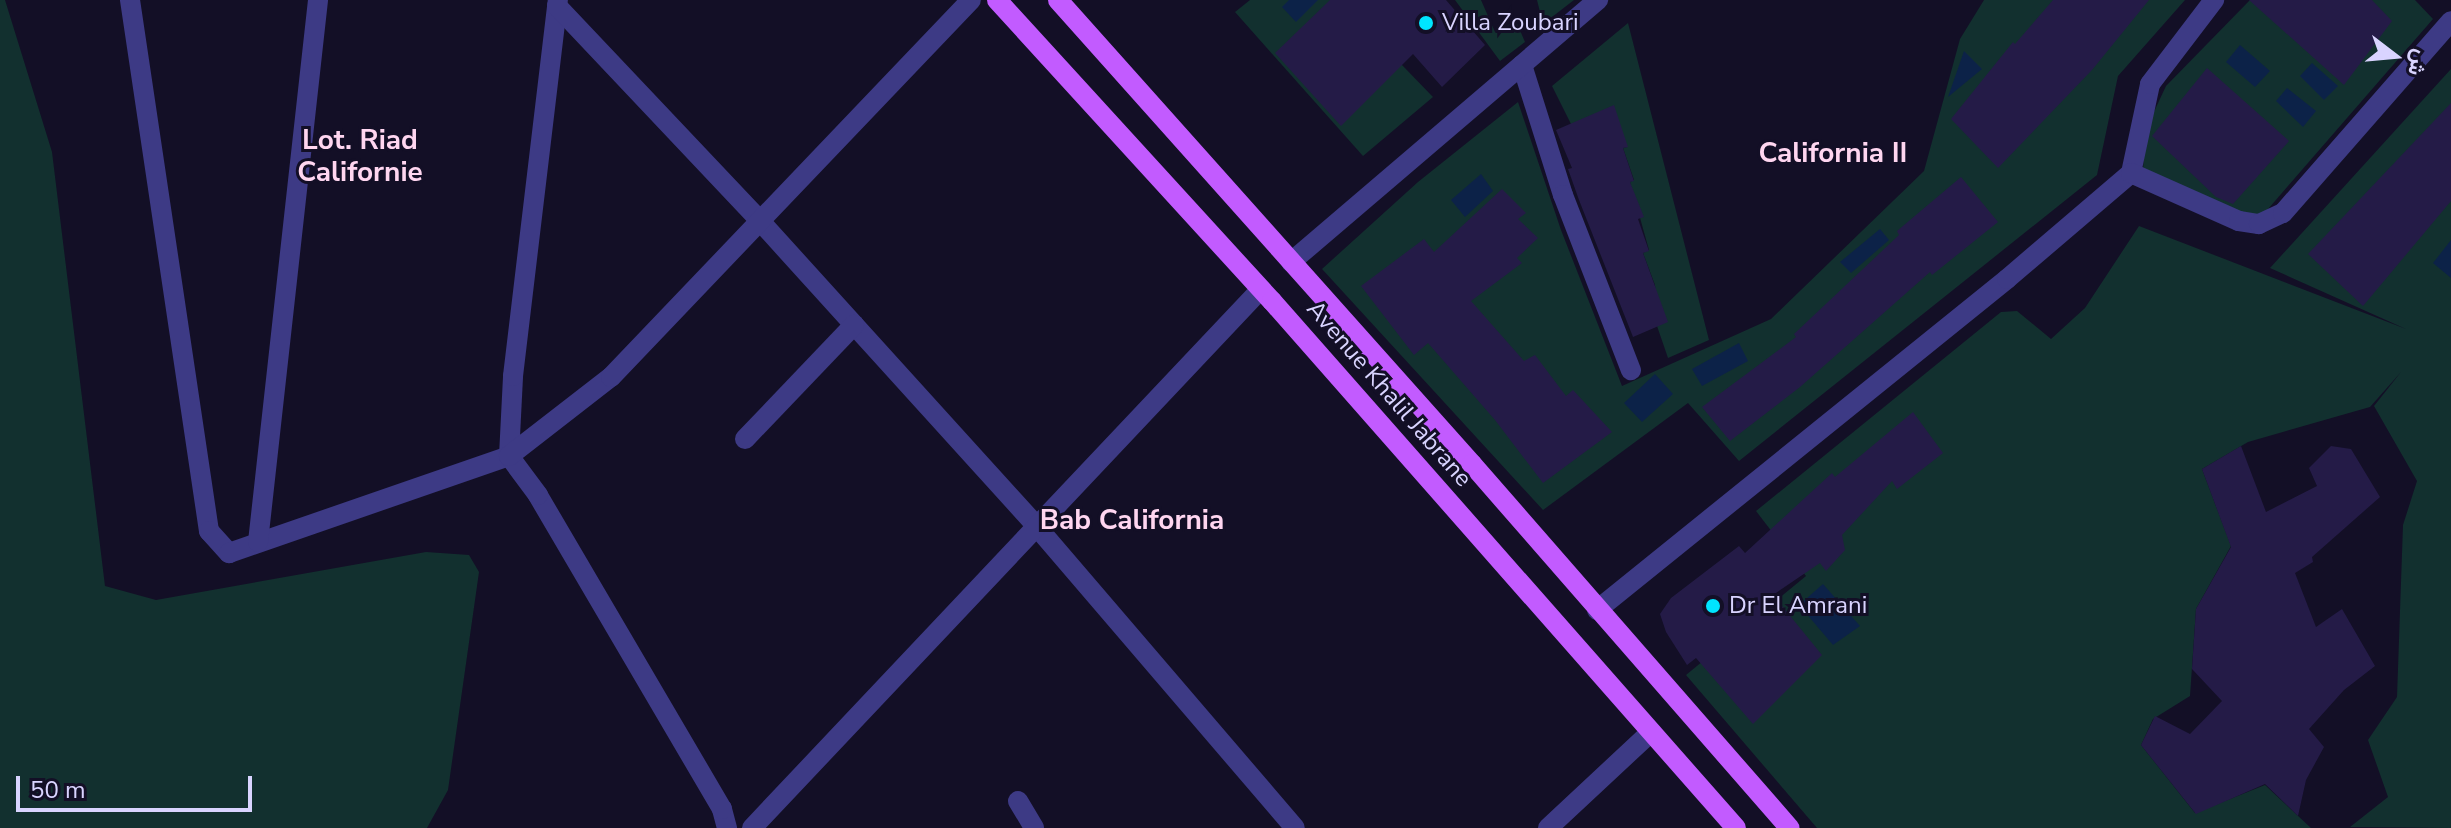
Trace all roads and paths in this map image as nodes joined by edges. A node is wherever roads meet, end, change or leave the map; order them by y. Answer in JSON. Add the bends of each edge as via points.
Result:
{"nodes":[{"id":1,"x":130,"y":0,"type":"edge"},
{"id":2,"x":318,"y":0,"type":"edge"},
{"id":3,"x":971,"y":0,"type":"edge"},
{"id":4,"x":997,"y":0,"type":"edge"},
{"id":5,"x":1058,"y":0,"type":"edge"},
{"id":6,"x":1598,"y":0,"type":"edge"},
{"id":7,"x":2214,"y":0,"type":"edge"},
{"id":8,"x":557,"y":3,"type":"edge"},
{"id":9,"x":2451,"y":21,"type":"edge"},
{"id":10,"x":1522,"y":65,"type":"junction"},
{"id":11,"x":2131,"y":173,"type":"junction"},
{"id":12,"x":760,"y":221,"type":"junction"},
{"id":13,"x":1291,"y":262,"type":"junction"},
{"id":14,"x":1261,"y":289,"type":"junction"},
{"id":15,"x":854,"y":325,"type":"junction"},
{"id":16,"x":1631,"y":370,"type":"dead end"},
{"id":17,"x":745,"y":439,"type":"dead end"},
{"id":18,"x":509,"y":456,"type":"junction"},
{"id":19,"x":1037,"y":527,"type":"junction"},
{"id":20,"x":258,"y":542,"type":"junction"},
{"id":21,"x":1597,"y":610,"type":"junction"},
{"id":22,"x":1651,"y":732,"type":"junction"},
{"id":23,"x":1018,"y":801,"type":"dead end"},
{"id":24,"x":727,"y":828,"type":"edge"},
{"id":25,"x":752,"y":828,"type":"edge"},
{"id":26,"x":1034,"y":828,"type":"edge"},
{"id":27,"x":1295,"y":828,"type":"edge"},
{"id":28,"x":1548,"y":828,"type":"edge"},
{"id":29,"x":1736,"y":828,"type":"edge"},
{"id":30,"x":1789,"y":828,"type":"edge"}],
"edges":[{"from":1,"to":20,"type":"street","via":[[209,531],[229,553]]},
{"from":2,"to":20,"type":"street"},
{"from":3,"to":12,"type":"street"},
{"from":4,"to":14,"type":"main road","name":"Avenue Khalil Jabrane"},
{"from":5,"to":13,"type":"main road","name":"Avenue Khalil Jabrane"},
{"from":6,"to":10,"type":"street"},
{"from":7,"to":11,"type":"street","via":[[2150,84]]},
{"from":8,"to":12,"type":"street"},
{"from":8,"to":18,"type":"street","via":[[513,376]]},
{"from":9,"to":11,"type":"street","via":[[2270,222],[2239,221]]},
{"from":10,"to":13,"type":"street"},
{"from":10,"to":16,"type":"street","via":[[1563,195]]},
{"from":11,"to":21,"type":"street"},
{"from":12,"to":15,"type":"street"},
{"from":12,"to":18,"type":"street","via":[[611,377]]},
{"from":13,"to":21,"type":"main road","name":"Avenue Khalil Jabrane"},
{"from":14,"to":19,"type":"street"},
{"from":14,"to":22,"type":"main road","name":"Avenue Khalil Jabrane"},
{"from":15,"to":17,"type":"street"},
{"from":15,"to":19,"type":"street"},
{"from":18,"to":20,"type":"street"},
{"from":18,"to":24,"type":"street","via":[[538,495],[714,795]]},
{"from":19,"to":25,"type":"street"},
{"from":19,"to":27,"type":"street"},
{"from":21,"to":30,"type":"main road","name":"Avenue Khalil Jabrane"},
{"from":22,"to":28,"type":"street"},
{"from":22,"to":29,"type":"main road","name":"Avenue Khalil Jabrane"},
{"from":23,"to":26,"type":"street"}]}
